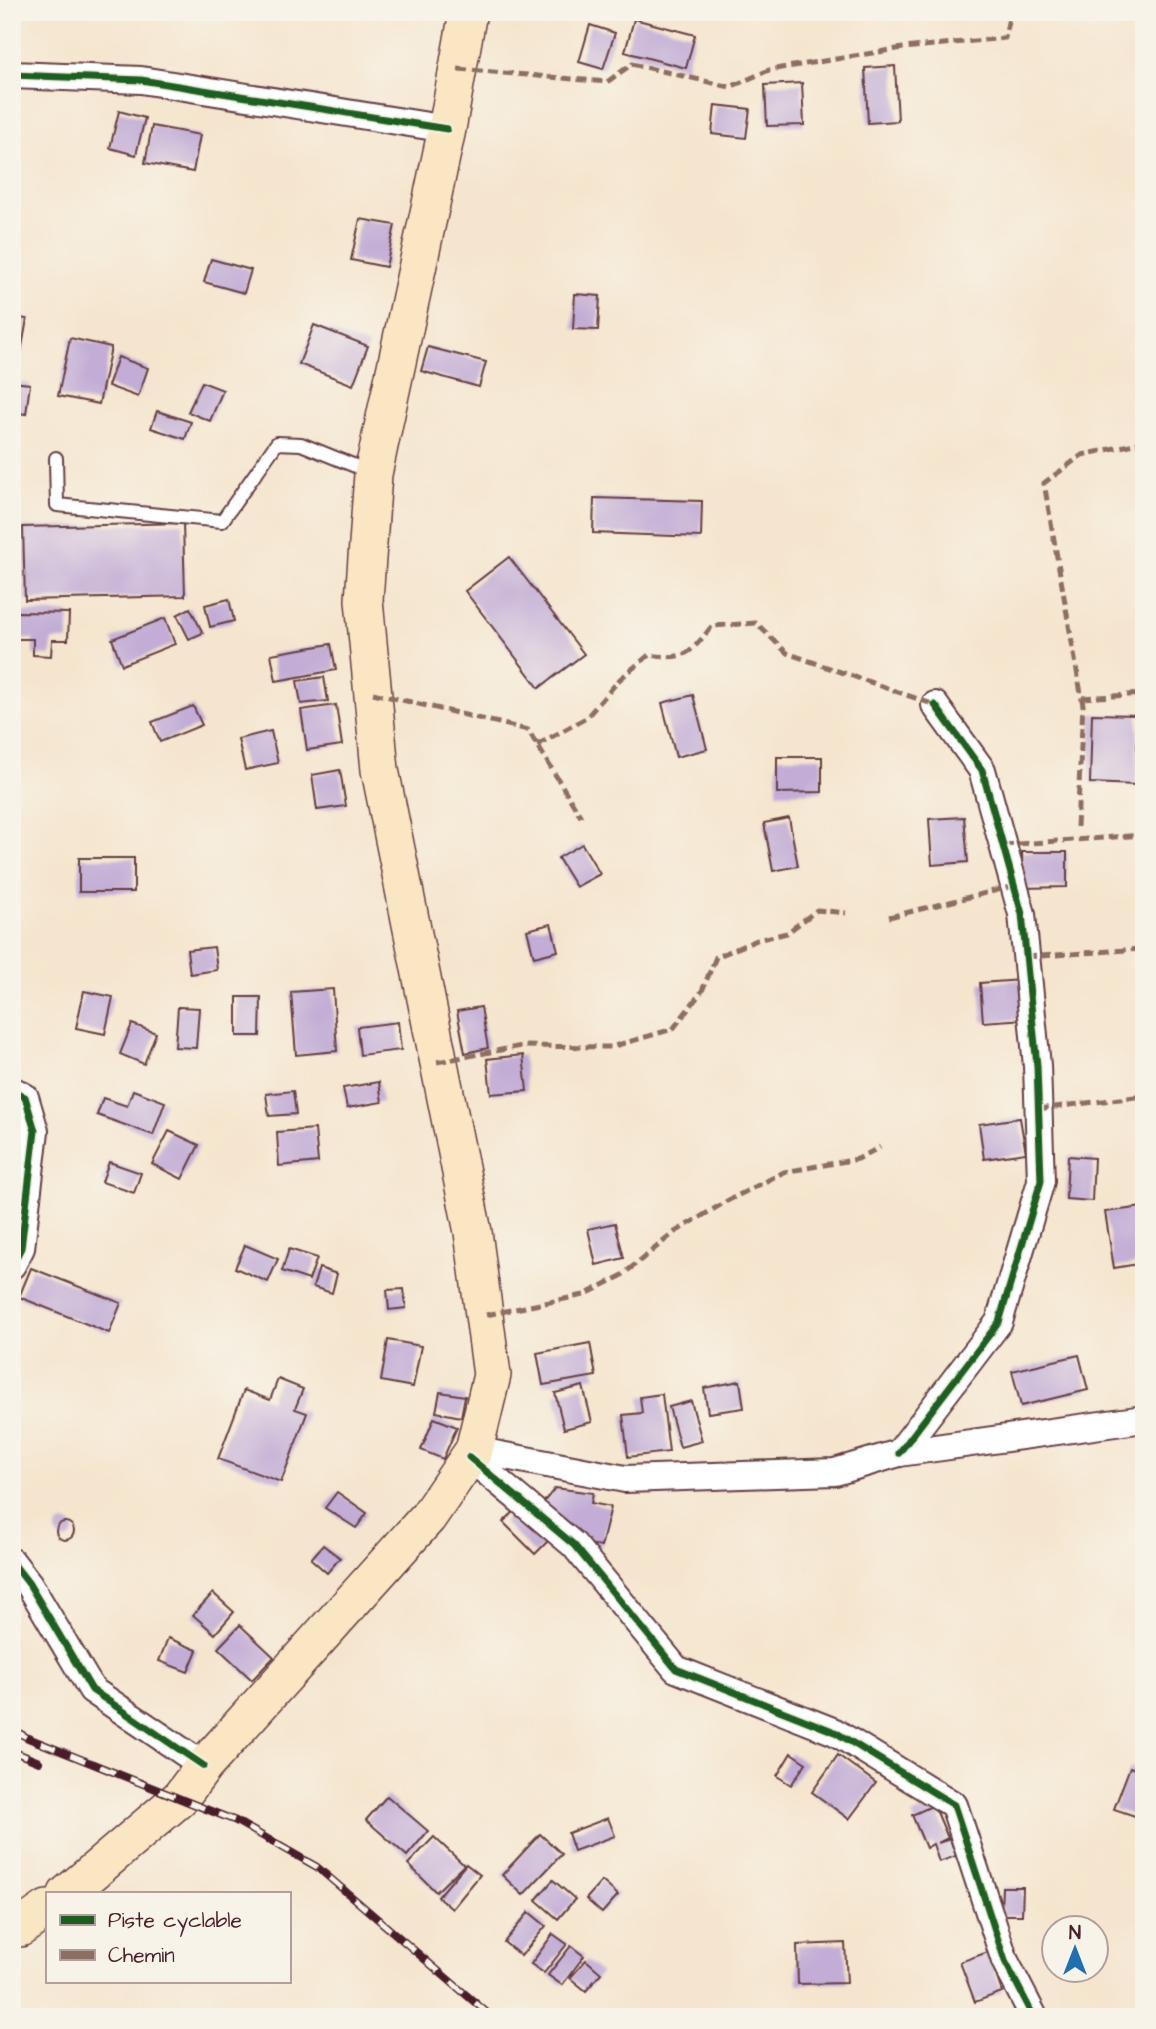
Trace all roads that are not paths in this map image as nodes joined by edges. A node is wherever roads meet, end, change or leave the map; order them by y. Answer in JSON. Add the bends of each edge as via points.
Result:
{"nodes":[{"id":1,"x":468,"y":12,"type":"edge"},
{"id":2,"x":12,"y":75,"type":"edge"},
{"id":3,"x":447,"y":129,"type":"junction"},
{"id":4,"x":56,"y":458,"type":"dead end"},
{"id":5,"x":373,"y":474,"type":"junction"},
{"id":6,"x":935,"y":705,"type":"dead end"},
{"id":7,"x":12,"y":1090,"type":"edge"},
{"id":8,"x":12,"y":1265,"type":"edge"},
{"id":9,"x":1144,"y":1419,"type":"edge"},
{"id":10,"x":471,"y":1453,"type":"junction"},
{"id":11,"x":899,"y":1453,"type":"junction"},
{"id":12,"x":12,"y":1562,"type":"edge"},
{"id":13,"x":204,"y":1766,"type":"junction"},
{"id":14,"x":69,"y":1892,"type":"edge"},
{"id":15,"x":46,"y":1910,"type":"edge"},
{"id":16,"x":12,"y":1929,"type":"edge"},
{"id":17,"x":1034,"y":2017,"type":"edge"}],
"edges":[{"from":1,"to":3,"type":"main road"},
{"from":2,"to":3,"type":"street","via":[[141,80]]},
{"from":3,"to":5,"type":"main road"},
{"from":4,"to":5,"type":"lane","via":[[57,505],[222,521],[277,443],[301,444]]},
{"from":5,"to":10,"type":"main road","via":[[364,600],[380,770],[486,1315],[492,1375]]},
{"from":6,"to":11,"type":"street","via":[[982,770],[1022,914],[1037,1066],[1041,1181],[999,1322]]},
{"from":7,"to":8,"type":"street","via":[[25,1097],[35,1131],[21,1248]]},
{"from":9,"to":11,"type":"street"},
{"from":10,"to":11,"type":"street","via":[[625,1479],[835,1472]]},
{"from":10,"to":13,"type":"main road","via":[[428,1517]]},
{"from":10,"to":17,"type":"street","via":[[574,1545],[676,1669],[835,1732],[954,1805],[1005,1961]]},
{"from":12,"to":13,"type":"street","via":[[92,1690]]},
{"from":13,"to":14,"type":"main road","via":[[180,1798]]},
{"from":15,"to":16,"type":"main road"}]}
